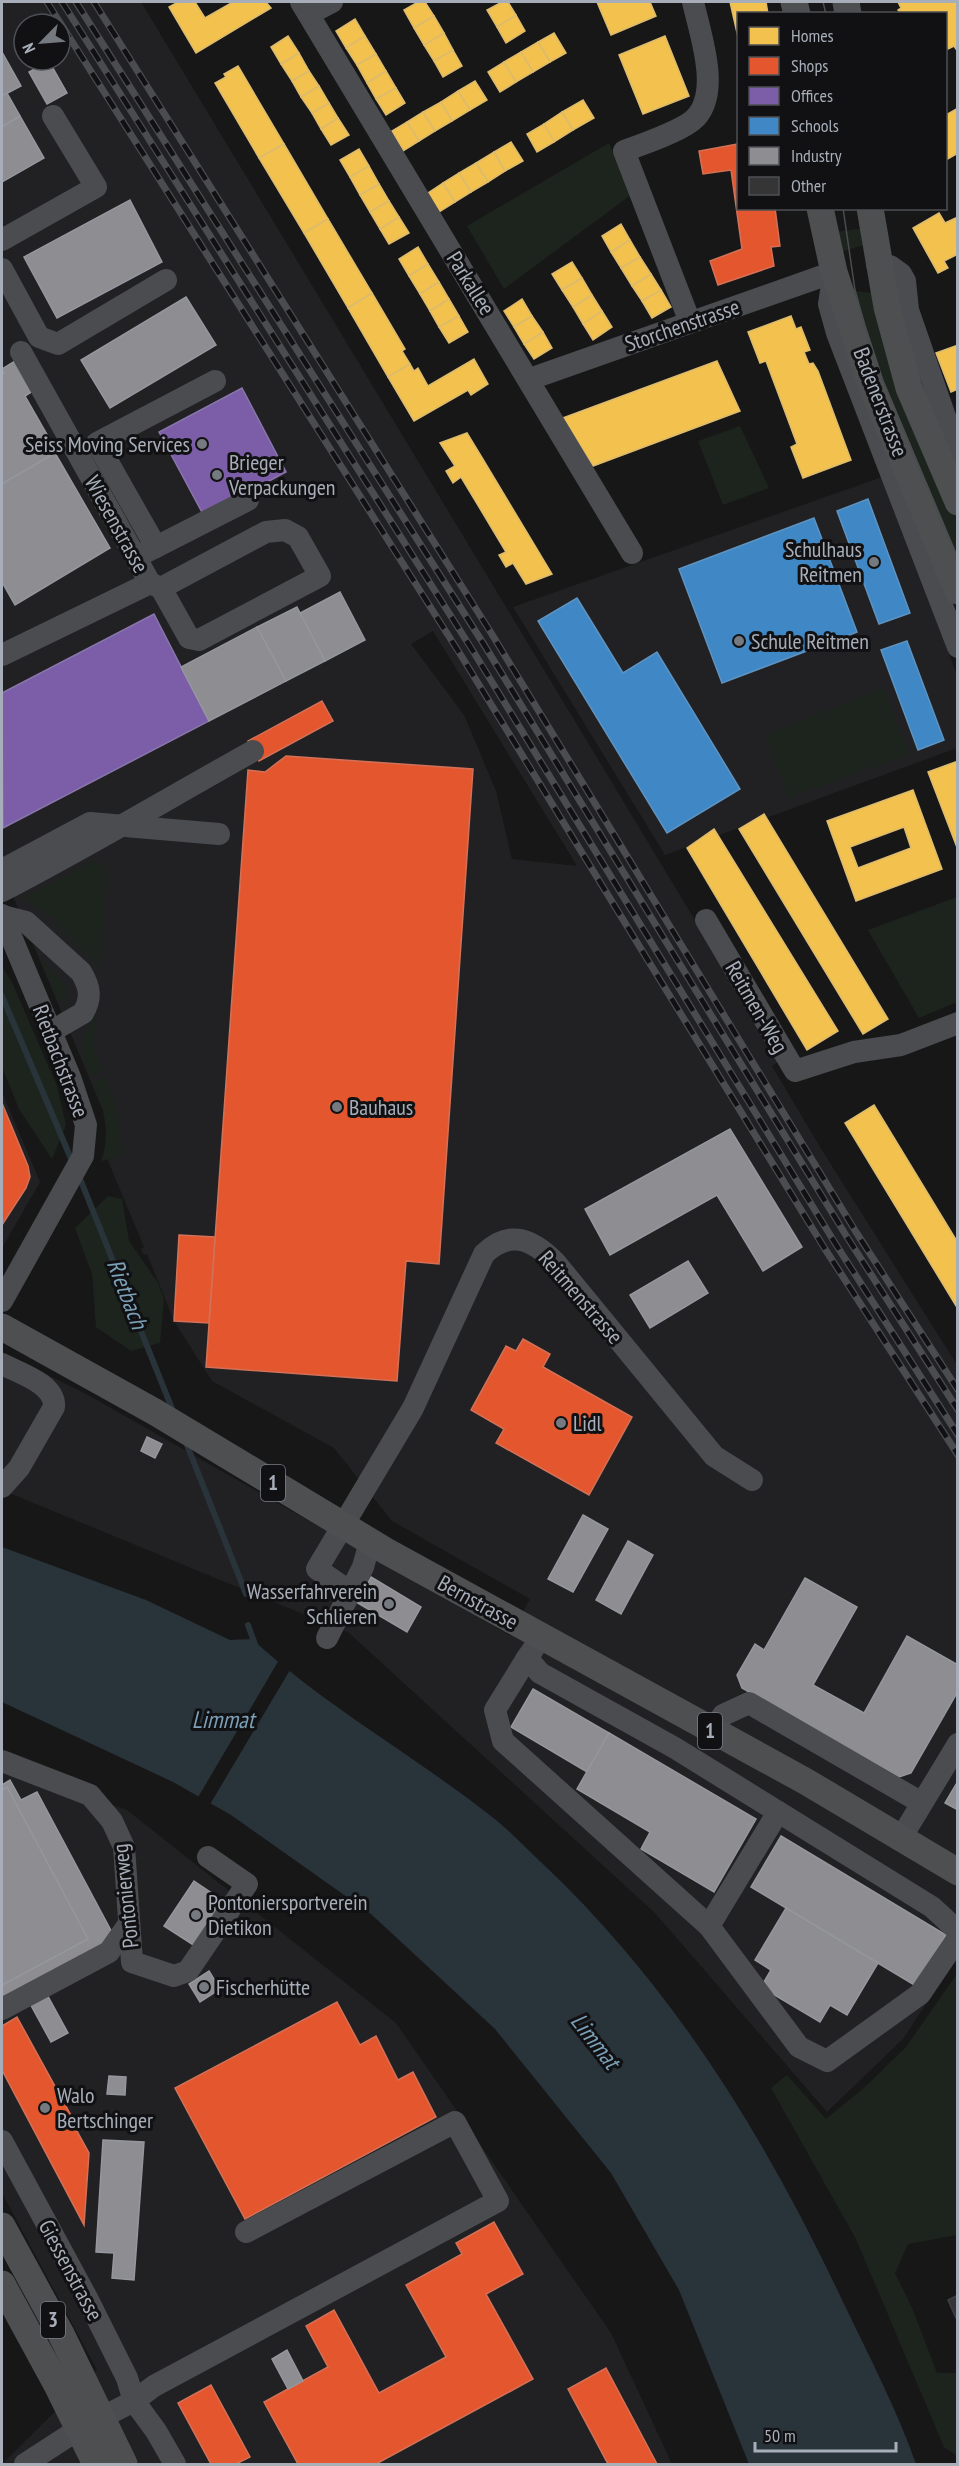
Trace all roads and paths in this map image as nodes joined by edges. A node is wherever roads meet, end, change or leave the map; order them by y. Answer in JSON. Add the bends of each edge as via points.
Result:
{"nodes":[{"id":1,"x":332,"y":2,"type":"edge"},
{"id":2,"x":693,"y":2,"type":"edge"},
{"id":3,"x":305,"y":8,"type":"edge"},
{"id":4,"x":53,"y":116,"type":"dead end"},
{"id":5,"x":820,"y":210,"type":"edge"},
{"id":6,"x":870,"y":210,"type":"edge"},
{"id":7,"x":2,"y":240,"type":"edge"},
{"id":8,"x":877,"y":264,"type":"junction"},
{"id":9,"x":2,"y":269,"type":"edge"},
{"id":10,"x":834,"y":272,"type":"junction"},
{"id":11,"x":166,"y":280,"type":"dead end"},
{"id":12,"x":690,"y":322,"type":"junction"},
{"id":13,"x":21,"y":352,"type":"dead end"},
{"id":14,"x":530,"y":379,"type":"junction"},
{"id":15,"x":215,"y":381,"type":"dead end"},
{"id":16,"x":957,"y":454,"type":"edge"},
{"id":17,"x":248,"y":500,"type":"dead end"},
{"id":18,"x":957,"y":502,"type":"edge"},
{"id":19,"x":156,"y":547,"type":"junction"},
{"id":20,"x":632,"y":553,"type":"dead end"},
{"id":21,"x":136,"y":557,"type":"junction"},
{"id":22,"x":156,"y":586,"type":"junction"},
{"id":23,"x":957,"y":591,"type":"edge"},
{"id":24,"x":957,"y":647,"type":"edge"},
{"id":25,"x":2,"y":655,"type":"edge"},
{"id":26,"x":253,"y":751,"type":"dead end"},
{"id":27,"x":118,"y":826,"type":"junction"},
{"id":28,"x":219,"y":834,"type":"dead end"},
{"id":29,"x":2,"y":870,"type":"edge"},
{"id":30,"x":2,"y":891,"type":"edge"},
{"id":31,"x":2,"y":916,"type":"edge"},
{"id":32,"x":706,"y":920,"type":"dead end"},
{"id":33,"x":957,"y":1023,"type":"edge"},
{"id":34,"x":51,"y":1031,"type":"junction"},
{"id":35,"x":2,"y":1301,"type":"edge"},
{"id":36,"x":2,"y":1327,"type":"edge"},
{"id":37,"x":2,"y":1364,"type":"edge"},
{"id":38,"x":752,"y":1480,"type":"dead end"},
{"id":39,"x":2,"y":1487,"type":"edge"},
{"id":40,"x":344,"y":1526,"type":"junction"},
{"id":41,"x":370,"y":1542,"type":"junction"},
{"id":42,"x":349,"y":1591,"type":"junction"},
{"id":43,"x":327,"y":1638,"type":"dead end"},
{"id":44,"x":534,"y":1647,"type":"junction"},
{"id":45,"x":713,"y":1732,"type":"junction"},
{"id":46,"x":957,"y":1744,"type":"edge"},
{"id":47,"x":2,"y":1761,"type":"edge"},
{"id":48,"x":922,"y":1803,"type":"junction"},
{"id":49,"x":778,"y":1812,"type":"junction"},
{"id":50,"x":901,"y":1838,"type":"junction"},
{"id":51,"x":208,"y":1857,"type":"dead end"},
{"id":52,"x":957,"y":1872,"type":"edge"},
{"id":53,"x":128,"y":1925,"type":"junction"},
{"id":54,"x":709,"y":1926,"type":"junction"},
{"id":55,"x":957,"y":1931,"type":"edge"},
{"id":56,"x":957,"y":1938,"type":"edge"},
{"id":57,"x":2,"y":2009,"type":"edge"},
{"id":58,"x":2,"y":2141,"type":"edge"},
{"id":59,"x":2,"y":2226,"type":"edge"},
{"id":60,"x":246,"y":2232,"type":"dead end"},
{"id":61,"x":2,"y":2284,"type":"edge"},
{"id":62,"x":134,"y":2401,"type":"junction"},
{"id":63,"x":89,"y":2423,"type":"junction"},
{"id":64,"x":47,"y":2458,"type":"edge"},
{"id":65,"x":25,"y":2464,"type":"edge"},
{"id":66,"x":96,"y":2464,"type":"edge"},
{"id":67,"x":124,"y":2464,"type":"edge"},
{"id":68,"x":175,"y":2464,"type":"edge"}],
"edges":[{"from":1,"to":3,"type":"street","name":"Parkallee"},
{"from":2,"to":12,"type":"street","via":[[707,62],[707,101],[692,121],[624,151]]},
{"from":3,"to":14,"type":"street","name":"Parkallee"},
{"from":4,"to":7,"type":"street","via":[[96,187]]},
{"from":5,"to":10,"type":"main road","name":"Badenerstrasse"},
{"from":6,"to":8,"type":"main road","name":"Badenerstrasse"},
{"from":8,"to":10,"type":"main road"},
{"from":8,"to":16,"type":"street","via":[[890,267],[905,281],[908,310]]},
{"from":8,"to":18,"type":"main road","name":"Badenerstrasse","via":[[909,388]]},
{"from":9,"to":11,"type":"street","via":[[39,337],[58,344]]},
{"from":10,"to":12,"type":"street","name":"Storchenstrasse"},
{"from":10,"to":23,"type":"main road","name":"Badenerstrasse","via":[[875,395]]},
{"from":10,"to":24,"type":"street","via":[[829,304],[837,333]]},
{"from":12,"to":14,"type":"street","name":"Storchenstrasse"},
{"from":13,"to":21,"type":"street","name":"Wiesenstrasse"},
{"from":14,"to":20,"type":"street","name":"Parkallee"},
{"from":15,"to":19,"type":"street","via":[[97,443]]},
{"from":17,"to":19,"type":"street"},
{"from":19,"to":21,"type":"street"},
{"from":21,"to":22,"type":"street","name":"Wiesenstrasse"},
{"from":22,"to":22,"type":"street","via":[[189,638],[199,639],[320,576],[298,537],[285,530],[266,532]]},
{"from":22,"to":25,"type":"street","name":"Wiesenstrasse"},
{"from":26,"to":27,"type":"street"},
{"from":27,"to":28,"type":"street"},
{"from":27,"to":29,"type":"street","via":[[90,823]]},
{"from":27,"to":30,"type":"street"},
{"from":31,"to":34,"type":"street","name":"Rietbachstrasse"},
{"from":31,"to":34,"type":"street","via":[[26,922],[87,982],[90,993],[82,1013]]},
{"from":32,"to":33,"type":"street","name":"Reitmen-Weg","via":[[795,1071],[854,1052],[901,1045]]},
{"from":34,"to":35,"type":"street","name":"Rietbachstrasse","via":[[83,1110],[83,1156]]},
{"from":36,"to":40,"type":"main road","name":"Bernstrasse","number":"1","via":[[155,1412]]},
{"from":37,"to":39,"type":"street","via":[[49,1390],[55,1398],[54,1407],[19,1468]]},
{"from":38,"to":40,"type":"street","name":"Reitmenstrasse","via":[[714,1456],[555,1262],[538,1245],[517,1239],[502,1241],[484,1254],[413,1408]]},
{"from":40,"to":41,"type":"main road","name":"Bernstrasse","number":"1"},
{"from":40,"to":42,"type":"street","name":"Reitmenstrasse","via":[[317,1569]]},
{"from":41,"to":42,"type":"street","via":[[363,1567]]},
{"from":41,"to":44,"type":"main road","name":"Bernstrasse","number":"1"},
{"from":42,"to":43,"type":"street"},
{"from":44,"to":45,"type":"main road","name":"Bernstrasse","number":"1"},
{"from":44,"to":49,"type":"street","via":[[540,1673],[675,1748]]},
{"from":44,"to":54,"type":"street","via":[[495,1710],[503,1741]]},
{"from":45,"to":48,"type":"street","via":[[723,1715],[749,1703]]},
{"from":45,"to":50,"type":"main road","name":"Bernstrasse","number":"1"},
{"from":46,"to":48,"type":"street"},
{"from":47,"to":53,"type":"street","name":"Pontonierweg","via":[[90,1795],[112,1821],[124,1846]]},
{"from":48,"to":50,"type":"street"},
{"from":49,"to":54,"type":"street"},
{"from":49,"to":55,"type":"street","via":[[932,1907]]},
{"from":50,"to":52,"type":"main road","name":"Bernstrasse","number":"1"},
{"from":51,"to":53,"type":"street","name":"Pontonierweg","via":[[247,1884],[188,1971],[174,1976],[132,1962]]},
{"from":53,"to":57,"type":"street","via":[[109,1952]]},
{"from":54,"to":56,"type":"street","via":[[800,2047],[827,2061],[920,1994]]},
{"from":58,"to":62,"type":"street","name":"Giessenstrasse","via":[[87,2298],[127,2378]]},
{"from":59,"to":63,"type":"main road","number":"3","via":[[61,2334]]},
{"from":60,"to":62,"type":"street","via":[[455,2122],[498,2201],[154,2386]]},
{"from":61,"to":63,"type":"main road","number":"3"},
{"from":62,"to":63,"type":"street"},
{"from":62,"to":68,"type":"street","name":"Giessenstrasse"},
{"from":63,"to":64,"type":"street"},
{"from":63,"to":66,"type":"main road","number":"3"},
{"from":63,"to":67,"type":"main road","number":"3"},
{"from":64,"to":65,"type":"street"}]}
